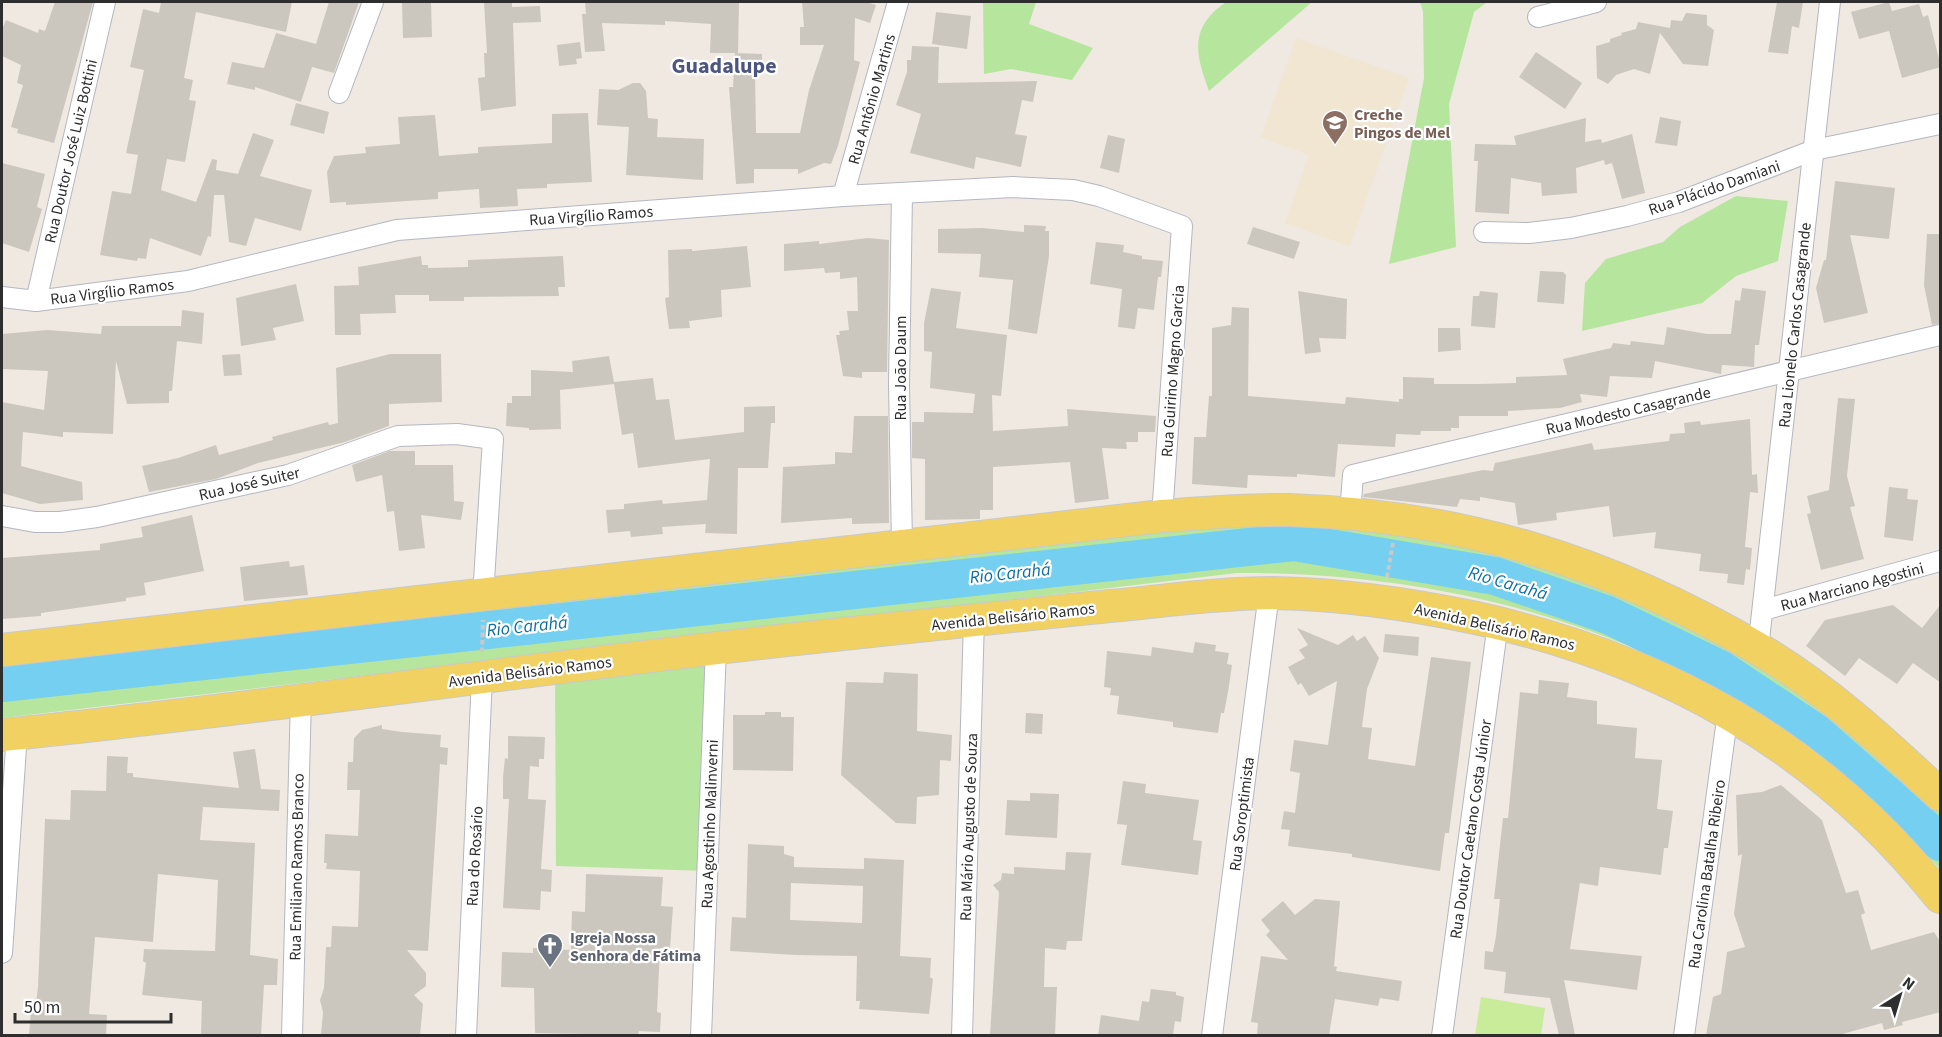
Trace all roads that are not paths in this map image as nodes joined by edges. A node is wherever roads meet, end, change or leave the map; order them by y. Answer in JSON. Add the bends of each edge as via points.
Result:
{"nodes":[{"id":1,"x":105,"y":2,"type":"edge"},
{"id":2,"x":373,"y":2,"type":"edge"},
{"id":3,"x":898,"y":2,"type":"edge"},
{"id":4,"x":1596,"y":2,"type":"edge"},
{"id":5,"x":1830,"y":2,"type":"edge"},
{"id":6,"x":1538,"y":17,"type":"dead end"},
{"id":7,"x":339,"y":93,"type":"dead end"},
{"id":8,"x":1941,"y":124,"type":"edge"},
{"id":9,"x":1814,"y":150,"type":"junction"},
{"id":10,"x":903,"y":193,"type":"junction"},
{"id":11,"x":843,"y":196,"type":"junction"},
{"id":12,"x":1182,"y":226,"type":"joint"},
{"id":13,"x":1484,"y":231,"type":"dead end"},
{"id":14,"x":2,"y":297,"type":"edge"},
{"id":15,"x":36,"y":301,"type":"junction"},
{"id":16,"x":1941,"y":335,"type":"edge"},
{"id":17,"x":1789,"y":371,"type":"junction"},
{"id":18,"x":1350,"y":514,"type":"junction"},
{"id":19,"x":2,"y":516,"type":"edge"},
{"id":20,"x":1162,"y":516,"type":"junction"},
{"id":21,"x":902,"y":544,"type":"junction"},
{"id":22,"x":1941,"y":561,"type":"edge"},
{"id":23,"x":1269,"y":593,"type":"junction"},
{"id":24,"x":483,"y":605,"type":"junction"},
{"id":25,"x":1763,"y":610,"type":"junction"},
{"id":26,"x":974,"y":619,"type":"junction"},
{"id":27,"x":1498,"y":623,"type":"junction"},
{"id":28,"x":716,"y":648,"type":"junction"},
{"id":29,"x":1758,"y":649,"type":"junction"},
{"id":30,"x":2,"y":650,"type":"edge"},
{"id":31,"x":482,"y":667,"type":"junction"},
{"id":32,"x":301,"y":699,"type":"junction"},
{"id":33,"x":1728,"y":712,"type":"junction"},
{"id":34,"x":9,"y":734,"type":"edge"},
{"id":35,"x":1941,"y":795,"type":"edge"},
{"id":36,"x":1941,"y":897,"type":"edge"},
{"id":37,"x":2,"y":953,"type":"edge"},
{"id":38,"x":292,"y":1035,"type":"edge"},
{"id":39,"x":465,"y":1035,"type":"edge"},
{"id":40,"x":701,"y":1035,"type":"edge"},
{"id":41,"x":962,"y":1035,"type":"edge"},
{"id":42,"x":1212,"y":1035,"type":"edge"},
{"id":43,"x":1442,"y":1035,"type":"edge"},
{"id":44,"x":1684,"y":1035,"type":"edge"}],
"edges":[{"from":1,"to":15,"type":"street","name":"Rua Doutor José Luiz Bottini"},
{"from":2,"to":7,"type":"street"},
{"from":3,"to":11,"type":"street","name":"Rua Antônio Martins"},
{"from":4,"to":6,"type":"street"},
{"from":5,"to":9,"type":"street","name":"Rua Lionelo Carlos Casagrande"},
{"from":8,"to":9,"type":"street","name":"Rua Plácido Damiani"},
{"from":9,"to":13,"type":"street","name":"Rua Plácido Damiani","via":[[1679,202],[1627,216],[1529,233]]},
{"from":9,"to":17,"type":"street","name":"Rua Lionelo Carlos Casagrande"},
{"from":10,"to":11,"type":"street","name":"Rua Virgílio Ramos"},
{"from":10,"to":12,"type":"street","name":"Rua Virgílio Ramos","via":[[1013,187],[1073,190]]},
{"from":10,"to":21,"type":"street","name":"Rua João Daum","via":[[899,385]]},
{"from":11,"to":15,"type":"street","name":"Rua Virgílio Ramos","via":[[397,230],[188,281]]},
{"from":12,"to":20,"type":"street","name":"Rua Guirino Magno Garcia"},
{"from":14,"to":15,"type":"street","name":"Rua Virgílio Ramos"},
{"from":16,"to":17,"type":"street","name":"Rua Modesto Casagrande"},
{"from":17,"to":18,"type":"street","name":"Rua Modesto Casagrande","via":[[1353,475]]},
{"from":17,"to":25,"type":"street","name":"Rua Lionelo Carlos Casagrande"},
{"from":18,"to":20,"type":"main road","via":[[1236,510]]},
{"from":18,"to":29,"type":"main road","via":[[1461,529],[1583,564],[1681,608]]},
{"from":19,"to":24,"type":"street","name":"Rua José Suiter","via":[[35,522],[97,517],[288,475],[398,436],[457,434],[493,439]]},
{"from":20,"to":21,"type":"main road"},
{"from":21,"to":24,"type":"main road"},
{"from":22,"to":25,"type":"street","name":"Rua Marciano Agostini"},
{"from":23,"to":26,"type":"main road","name":"Avenida Belisário Ramos"},
{"from":23,"to":27,"type":"main road","name":"Avenida Belisário Ramos","via":[[1383,601]]},
{"from":23,"to":42,"type":"street","name":"Rua Soroptimista"},
{"from":24,"to":30,"type":"main road"},
{"from":25,"to":29,"type":"street","name":"Rua Lionelo Carlos Casagrande"},
{"from":26,"to":28,"type":"main road","name":"Avenida Belisário Ramos"},
{"from":26,"to":41,"type":"street","name":"Rua Mário Augusto de Souza"},
{"from":27,"to":33,"type":"main road","name":"Avenida Belisário Ramos","via":[[1608,655],[1687,689]]},
{"from":27,"to":43,"type":"street","name":"Rua Doutor Caetano Costa Júnior"},
{"from":28,"to":31,"type":"main road","name":"Avenida Belisário Ramos"},
{"from":28,"to":40,"type":"street","name":"Rua Agostinho Malinverni"},
{"from":29,"to":35,"type":"main road","via":[[1860,724]]},
{"from":31,"to":32,"type":"main road","name":"Avenida Belisário Ramos"},
{"from":31,"to":39,"type":"street","name":"Rua do Rosário"},
{"from":32,"to":34,"type":"main road","name":"Avenida Belisário Ramos"},
{"from":32,"to":38,"type":"street","name":"Rua Emiliano Ramos Branco"},
{"from":33,"to":36,"type":"main road","name":"Avenida Belisário Ramos","via":[[1862,811]]},
{"from":33,"to":44,"type":"street","name":"Rua Carolina Batalha Ribeiro"},
{"from":34,"to":37,"type":"street"}]}
